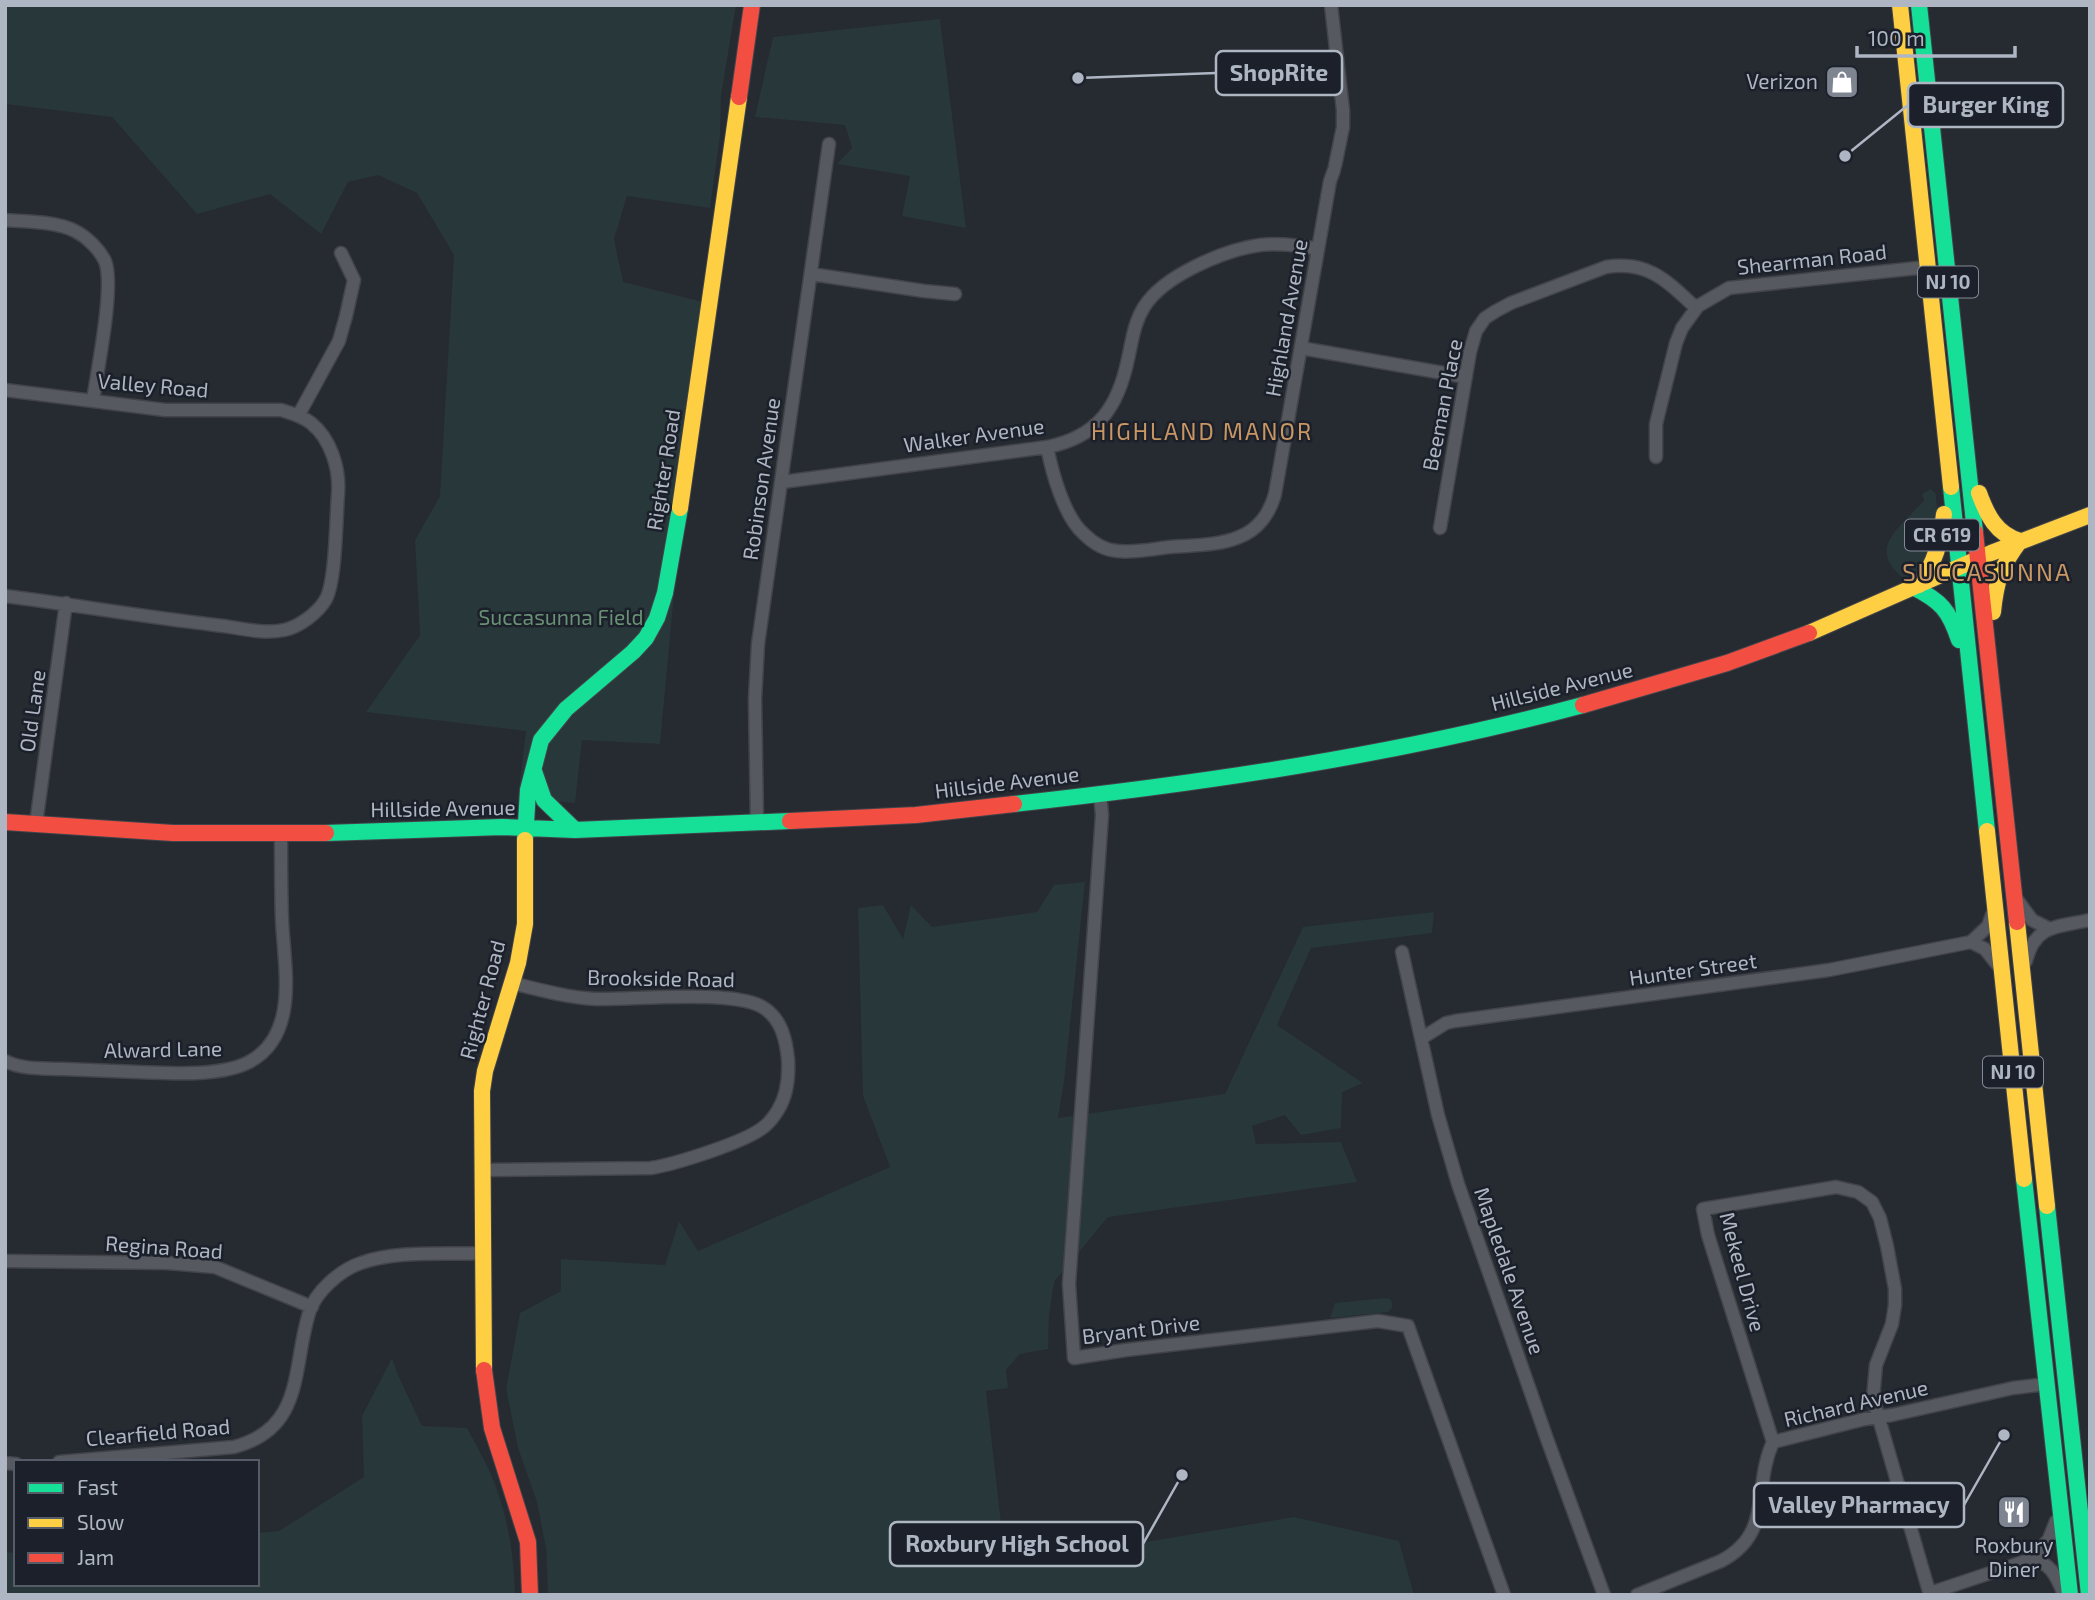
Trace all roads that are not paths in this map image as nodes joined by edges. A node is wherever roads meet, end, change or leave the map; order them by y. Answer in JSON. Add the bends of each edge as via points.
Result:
{"nodes":[{"id":1,"x":752,"y":5,"type":"edge"},
{"id":2,"x":1331,"y":5,"type":"edge"},
{"id":3,"x":1900,"y":5,"type":"edge"},
{"id":4,"x":1919,"y":5,"type":"edge"},
{"id":5,"x":830,"y":144,"type":"dead end"},
{"id":6,"x":5,"y":220,"type":"edge"},
{"id":7,"x":1318,"y":249,"type":"junction"},
{"id":8,"x":341,"y":253,"type":"dead end"},
{"id":9,"x":1927,"y":267,"type":"junction"},
{"id":10,"x":811,"y":274,"type":"junction"},
{"id":11,"x":955,"y":294,"type":"dead end"},
{"id":12,"x":1696,"y":308,"type":"junction"},
{"id":13,"x":1301,"y":348,"type":"junction"},
{"id":14,"x":1466,"y":377,"type":"junction"},
{"id":15,"x":5,"y":390,"type":"edge"},
{"id":16,"x":93,"y":401,"type":"junction"},
{"id":17,"x":298,"y":416,"type":"junction"},
{"id":18,"x":1047,"y":447,"type":"junction"},
{"id":19,"x":1656,"y":457,"type":"dead end"},
{"id":20,"x":1968,"y":463,"type":"junction"},
{"id":21,"x":1950,"y":480,"type":"junction"},
{"id":22,"x":782,"y":482,"type":"junction"},
{"id":23,"x":2090,"y":515,"type":"edge"},
{"id":24,"x":1440,"y":528,"type":"dead end"},
{"id":25,"x":2020,"y":541,"type":"junction"},
{"id":26,"x":1978,"y":558,"type":"junction"},
{"id":27,"x":1960,"y":566,"type":"junction"},
{"id":28,"x":1916,"y":586,"type":"junction"},
{"id":29,"x":5,"y":596,"type":"edge"},
{"id":30,"x":66,"y":603,"type":"junction"},
{"id":31,"x":1988,"y":660,"type":"junction"},
{"id":32,"x":1971,"y":680,"type":"junction"},
{"id":33,"x":533,"y":768,"type":"junction"},
{"id":34,"x":1100,"y":794,"type":"junction"},
{"id":35,"x":757,"y":821,"type":"junction"},
{"id":36,"x":5,"y":822,"type":"edge"},
{"id":37,"x":36,"y":824,"type":"junction"},
{"id":38,"x":526,"y":829,"type":"junction"},
{"id":39,"x":575,"y":830,"type":"junction"},
{"id":40,"x":281,"y":834,"type":"junction"},
{"id":41,"x":2013,"y":888,"type":"junction"},
{"id":42,"x":1995,"y":905,"type":"junction"},
{"id":43,"x":2090,"y":920,"type":"edge"},
{"id":44,"x":2048,"y":929,"type":"junction"},
{"id":45,"x":1971,"y":942,"type":"junction"},
{"id":46,"x":1402,"y":952,"type":"dead end"},
{"id":47,"x":2003,"y":975,"type":"junction"},
{"id":48,"x":2023,"y":977,"type":"junction"},
{"id":49,"x":512,"y":983,"type":"junction"},
{"id":50,"x":1422,"y":1038,"type":"junction"},
{"id":51,"x":5,"y":1061,"type":"edge"},
{"id":52,"x":482,"y":1170,"type":"junction"},
{"id":53,"x":482,"y":1254,"type":"junction"},
{"id":54,"x":5,"y":1261,"type":"edge"},
{"id":55,"x":312,"y":1307,"type":"junction"},
{"id":56,"x":2046,"y":1384,"type":"junction"},
{"id":57,"x":1878,"y":1417,"type":"junction"},
{"id":58,"x":1773,"y":1442,"type":"junction"},
{"id":59,"x":83,"y":1460,"type":"edge"},
{"id":60,"x":2077,"y":1494,"type":"junction"},
{"id":61,"x":2059,"y":1496,"type":"junction"},
{"id":62,"x":2090,"y":1517,"type":"edge"},
{"id":63,"x":2032,"y":1559,"type":"junction"},
{"id":64,"x":2090,"y":1588,"type":"edge"},
{"id":65,"x":1930,"y":1594,"type":"edge"},
{"id":66,"x":530,"y":1595,"type":"edge"},
{"id":67,"x":1504,"y":1595,"type":"edge"},
{"id":68,"x":1604,"y":1595,"type":"edge"},
{"id":69,"x":1637,"y":1595,"type":"edge"},
{"id":70,"x":2064,"y":1595,"type":"edge"},
{"id":71,"x":2070,"y":1595,"type":"edge"},
{"id":72,"x":2089,"y":1595,"type":"edge"}],
"edges":[{"from":1,"to":33,"type":"main road","name":"Righter Road","via":[[665,593],[646,638],[555,721],[541,740]]},
{"from":2,"to":7,"type":"street","name":"Highland Avenue","via":[[1343,127]]},
{"from":3,"to":9,"type":"main road","number":"NJ 10"},
{"from":4,"to":20,"type":"main road","number":"NJ 10"},
{"from":5,"to":10,"type":"street","name":"Robinson Avenue"},
{"from":6,"to":16,"type":"street","via":[[75,230],[105,261],[109,288]]},
{"from":7,"to":13,"type":"street","name":"Highland Avenue"},
{"from":7,"to":18,"type":"street","name":"Walker Avenue","via":[[1296,244],[1257,246],[1227,253],[1165,284],[1143,308],[1122,387],[1111,408],[1086,431]]},
{"from":8,"to":17,"type":"street","via":[[354,280],[346,316],[338,341]]},
{"from":9,"to":12,"type":"street","name":"Shearman Road","via":[[1729,288]]},
{"from":9,"to":21,"type":"main road","number":"NJ 10"},
{"from":10,"to":11,"type":"street"},
{"from":10,"to":22,"type":"street","name":"Robinson Avenue"},
{"from":12,"to":14,"type":"street","name":"Beeman Place","via":[[1655,272],[1622,265],[1606,267],[1511,303],[1485,318],[1476,331]]},
{"from":12,"to":19,"type":"street","name":"Shearman Road","via":[[1676,343],[1656,424]]},
{"from":13,"to":14,"type":"street"},
{"from":13,"to":18,"type":"street","name":"Highland Avenue","via":[[1273,504],[1260,522],[1239,537],[1130,551],[1104,547],[1082,533],[1069,512]]},
{"from":14,"to":24,"type":"street","name":"Beeman Place"},
{"from":15,"to":16,"type":"street","name":"Valley Road"},
{"from":16,"to":17,"type":"street","name":"Valley Road","via":[[164,410],[281,410]]},
{"from":17,"to":30,"type":"street","via":[[312,423],[335,458],[339,486],[331,578],[326,599],[312,616],[285,630],[267,631]]},
{"from":18,"to":22,"type":"street","name":"Walker Avenue"},
{"from":20,"to":25,"type":"main road","via":[[1992,523],[2007,537]]},
{"from":20,"to":26,"type":"main road","number":"NJ 10"},
{"from":21,"to":27,"type":"main road","number":"NJ 10"},
{"from":21,"to":28,"type":"main road","number":"CR 619","via":[[1939,550]]},
{"from":22,"to":35,"type":"street","name":"Robinson Avenue","via":[[758,644]]},
{"from":23,"to":25,"type":"main road","number":"CR 619"},
{"from":25,"to":26,"type":"main road","number":"CR 619"},
{"from":25,"to":31,"type":"main road","number":"CR 619","via":[[1998,573]]},
{"from":26,"to":27,"type":"main road","name":"Hillside Avenue","number":"CR 619"},
{"from":26,"to":31,"type":"main road","number":"NJ 10"},
{"from":27,"to":28,"type":"main road","name":"Hillside Avenue","number":"CR 619"},
{"from":27,"to":32,"type":"main road","number":"NJ 10"},
{"from":28,"to":32,"type":"main road","via":[[1947,610]]},
{"from":28,"to":34,"type":"main road","name":"Hillside Avenue","number":"CR 619","via":[[1741,658],[1552,712],[1374,754]]},
{"from":29,"to":30,"type":"street"},
{"from":30,"to":37,"type":"street","name":"Old Lane"},
{"from":31,"to":41,"type":"main road","number":"NJ 10"},
{"from":32,"to":42,"type":"main road","number":"NJ 10"},
{"from":33,"to":38,"type":"main road","name":"Righter Road"},
{"from":33,"to":39,"type":"main road","via":[[544,800]]},
{"from":34,"to":35,"type":"main road","name":"Hillside Avenue","number":"CR 619","via":[[916,815]]},
{"from":34,"to":67,"type":"street","name":"Bryant Drive","via":[[1069,1284],[1074,1358],[1378,1321],[1408,1325]]},
{"from":35,"to":39,"type":"main road","name":"Hillside Avenue","number":"CR 619"},
{"from":36,"to":37,"type":"main road","name":"Hillside Avenue","number":"CR 619"},
{"from":37,"to":40,"type":"main road","name":"Hillside Avenue","number":"CR 619"},
{"from":38,"to":39,"type":"main road","name":"Hillside Avenue","number":"CR 619"},
{"from":38,"to":40,"type":"main road","name":"Hillside Avenue","number":"CR 619"},
{"from":38,"to":49,"type":"main road","name":"Righter Road","via":[[525,923]]},
{"from":40,"to":51,"type":"street","name":"Alward Lane","via":[[286,995],[276,1036],[265,1051],[227,1070],[202,1072],[24,1068]]},
{"from":41,"to":44,"type":"street","via":[[2030,918]]},
{"from":41,"to":48,"type":"main road","number":"NJ 10"},
{"from":42,"to":45,"type":"street","via":[[1988,926]]},
{"from":42,"to":47,"type":"main road","number":"NJ 10"},
{"from":43,"to":44,"type":"street"},
{"from":44,"to":48,"type":"street","via":[[2031,945]]},
{"from":45,"to":47,"type":"street","via":[[1989,953]]},
{"from":45,"to":50,"type":"street","name":"Hunter Street","via":[[1829,971],[1455,1021]]},
{"from":46,"to":50,"type":"street","name":"Mapledale Avenue"},
{"from":47,"to":56,"type":"main road","number":"NJ 10"},
{"from":48,"to":60,"type":"main road","number":"NJ 10"},
{"from":49,"to":52,"type":"main road","name":"Righter Road","via":[[485,1071]]},
{"from":49,"to":52,"type":"street","name":"Brookside Road","via":[[555,995],[595,999],[716,998],[764,1008],[779,1024],[787,1045],[787,1092],[765,1126],[670,1165]]},
{"from":50,"to":68,"type":"street","name":"Mapledale Avenue","via":[[1458,1184]]},
{"from":52,"to":53,"type":"main road","name":"Righter Road"},
{"from":53,"to":55,"type":"street","name":"Clearfield Road","via":[[394,1256],[359,1263],[334,1280]]},
{"from":53,"to":66,"type":"main road","name":"Righter Road","via":[[487,1404],[528,1542]]},
{"from":54,"to":55,"type":"street","name":"Regina Road","via":[[215,1267]]},
{"from":55,"to":59,"type":"street","name":"Clearfield Road","via":[[292,1395],[267,1432],[234,1447]]},
{"from":56,"to":57,"type":"street","name":"Richard Avenue"},
{"from":56,"to":61,"type":"main road","number":"NJ 10"},
{"from":57,"to":58,"type":"street","name":"Richard Avenue"},
{"from":57,"to":58,"type":"street","name":"Mekeel Drive","via":[[1874,1380],[1892,1324],[1895,1289],[1880,1218],[1872,1202],[1858,1192],[1836,1187],[1703,1209]]},
{"from":57,"to":65,"type":"street"},
{"from":58,"to":69,"type":"street","name":"Richard Avenue","via":[[1765,1461],[1756,1522],[1745,1544],[1721,1561]]},
{"from":60,"to":62,"type":"main road"},
{"from":60,"to":72,"type":"main road","number":"NJ 10"},
{"from":61,"to":63,"type":"street","via":[[2053,1532]]},
{"from":61,"to":71,"type":"main road","number":"NJ 10"},
{"from":63,"to":65,"type":"street"},
{"from":63,"to":70,"type":"street","via":[[2051,1569]]},
{"from":64,"to":72,"type":"main road"}]}
